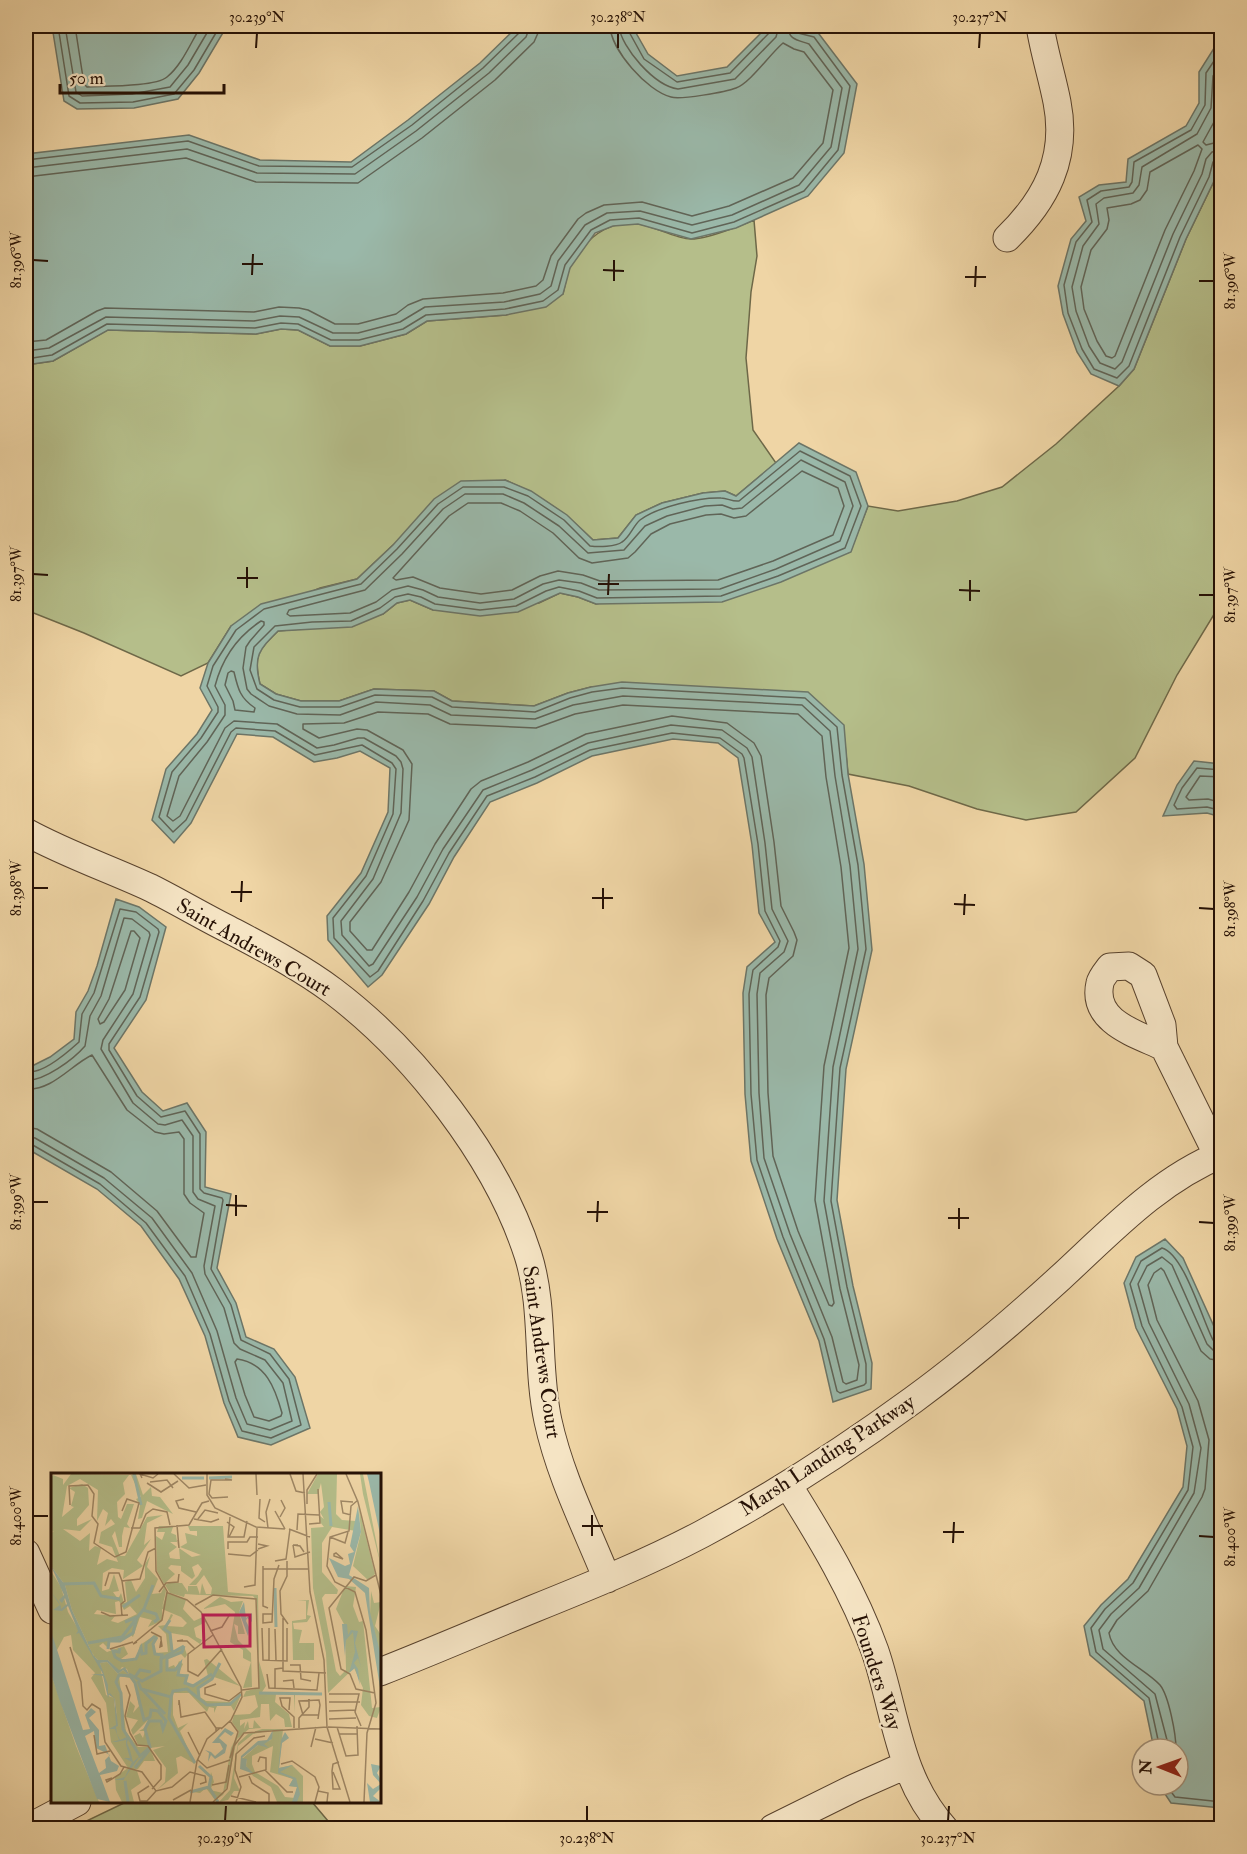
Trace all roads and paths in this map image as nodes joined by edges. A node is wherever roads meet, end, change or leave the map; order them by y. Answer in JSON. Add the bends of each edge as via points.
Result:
{"nodes":[{"id":1,"x":1041,"y":26,"type":"edge"},
{"id":2,"x":1007,"y":238,"type":"dead end"},
{"id":3,"x":26,"y":832,"type":"edge"},
{"id":4,"x":1164,"y":1047,"type":"dead end"},
{"id":5,"x":1220,"y":1155,"type":"edge"},
{"id":6,"x":788,"y":1485,"type":"junction"},
{"id":7,"x":26,"y":1553,"type":"edge"},
{"id":8,"x":607,"y":1579,"type":"junction"},
{"id":9,"x":51,"y":1608,"type":"edge"},
{"id":10,"x":381,"y":1672,"type":"edge"},
{"id":11,"x":906,"y":1765,"type":"junction"},
{"id":12,"x":75,"y":1803,"type":"edge"},
{"id":13,"x":28,"y":1828,"type":"edge"},
{"id":14,"x":773,"y":1828,"type":"edge"},
{"id":15,"x":944,"y":1828,"type":"edge"}],
"edges":[{"from":1,"to":2,"type":"street","via":[[1057,104],[1058,150],[1052,177],[1041,199]]},
{"from":3,"to":8,"type":"street","name":"Saint Andrews Court","via":[[152,889],[286,960],[332,990],[364,1016],[452,1114],[505,1200],[527,1253],[540,1311],[548,1421],[559,1462]]},
{"from":4,"to":5,"type":"street"},
{"from":5,"to":6,"type":"street","name":"Marsh Landing Parkway","via":[[1166,1184],[952,1372]]},
{"from":6,"to":8,"type":"street","name":"Marsh Landing Parkway","via":[[701,1534]]},
{"from":6,"to":11,"type":"street","name":"Founders Way","via":[[858,1610],[875,1652]]},
{"from":7,"to":9,"type":"street"},
{"from":8,"to":10,"type":"street","name":"Marsh Landing Parkway"},
{"from":11,"to":14,"type":"street"},
{"from":11,"to":15,"type":"street","name":"Founders Way","via":[[920,1795]]},
{"from":12,"to":13,"type":"street"}]}
